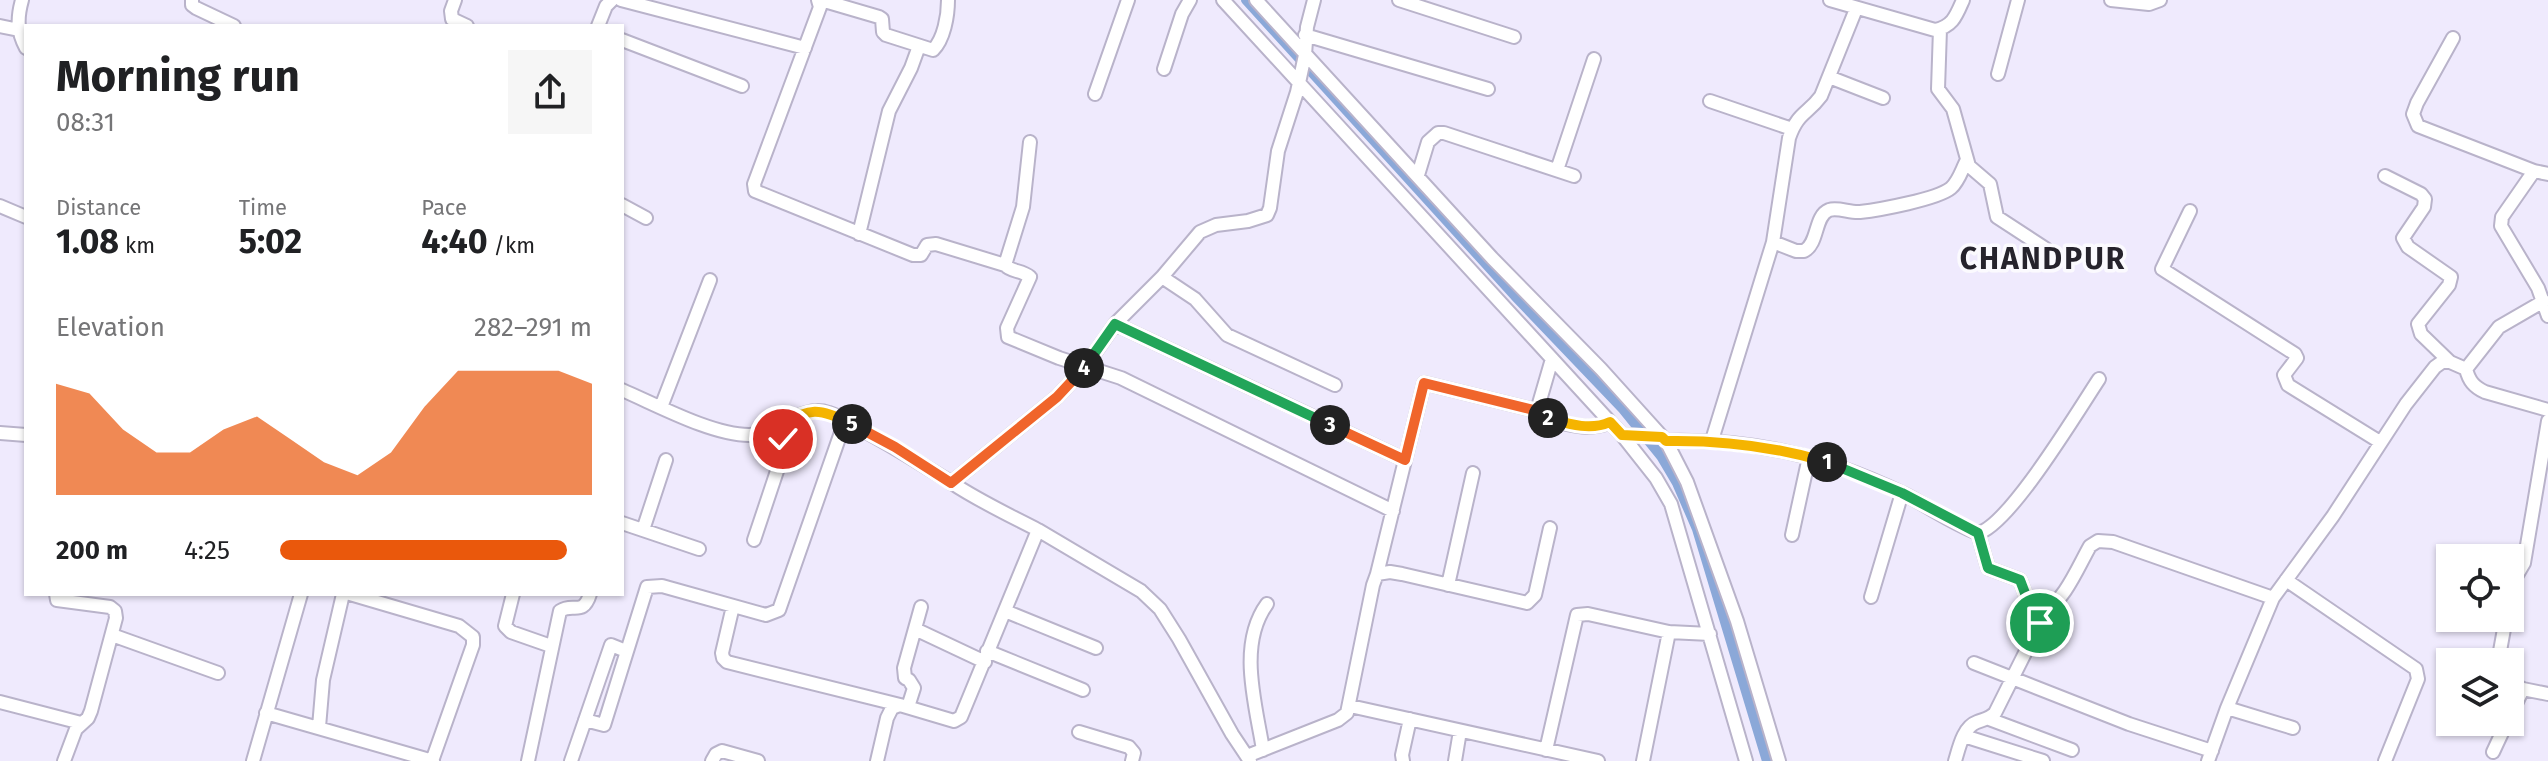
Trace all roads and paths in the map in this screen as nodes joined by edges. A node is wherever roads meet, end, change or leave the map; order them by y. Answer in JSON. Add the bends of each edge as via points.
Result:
{"nodes":[{"id":1,"x":22,"y":0,"type":"edge"},
{"id":2,"x":192,"y":0,"type":"edge"},
{"id":3,"x":455,"y":0,"type":"edge"},
{"id":4,"x":612,"y":0,"type":"edge"},
{"id":5,"x":621,"y":0,"type":"edge"},
{"id":6,"x":820,"y":0,"type":"edge"},
{"id":7,"x":948,"y":0,"type":"edge"},
{"id":8,"x":1128,"y":0,"type":"edge"},
{"id":9,"x":1190,"y":0,"type":"edge"},
{"id":10,"x":1223,"y":0,"type":"edge"},
{"id":11,"x":1256,"y":0,"type":"edge"},
{"id":12,"x":1314,"y":0,"type":"edge"},
{"id":13,"x":1399,"y":0,"type":"edge"},
{"id":14,"x":1830,"y":0,"type":"edge"},
{"id":15,"x":1963,"y":0,"type":"edge"},
{"id":16,"x":2018,"y":0,"type":"edge"},
{"id":17,"x":2111,"y":0,"type":"edge"},
{"id":18,"x":2160,"y":0,"type":"edge"},
{"id":19,"x":1856,"y":9,"type":"junction"},
{"id":20,"x":230,"y":24,"type":"edge"},
{"id":21,"x":463,"y":24,"type":"edge"},
{"id":22,"x":599,"y":24,"type":"edge"},
{"id":23,"x":0,"y":26,"type":"edge"},
{"id":24,"x":1940,"y":29,"type":"junction"},
{"id":25,"x":19,"y":30,"type":"junction"},
{"id":26,"x":1305,"y":35,"type":"junction"},
{"id":27,"x":1514,"y":37,"type":"dead end"},
{"id":28,"x":2453,"y":38,"type":"dead end"},
{"id":29,"x":624,"y":41,"type":"edge"},
{"id":30,"x":24,"y":43,"type":"edge"},
{"id":31,"x":919,"y":46,"type":"junction"},
{"id":32,"x":805,"y":48,"type":"junction"},
{"id":33,"x":1305,"y":55,"type":"junction"},
{"id":34,"x":1594,"y":59,"type":"dead end"},
{"id":35,"x":1164,"y":69,"type":"dead end"},
{"id":36,"x":1998,"y":74,"type":"dead end"},
{"id":37,"x":1829,"y":77,"type":"junction"},
{"id":38,"x":1298,"y":83,"type":"junction"},
{"id":39,"x":742,"y":86,"type":"dead end"},
{"id":40,"x":1488,"y":89,"type":"dead end"},
{"id":41,"x":1095,"y":94,"type":"dead end"},
{"id":42,"x":1883,"y":98,"type":"dead end"},
{"id":43,"x":1710,"y":101,"type":"dead end"},
{"id":44,"x":1792,"y":129,"type":"junction"},
{"id":45,"x":1030,"y":142,"type":"dead end"},
{"id":46,"x":1967,"y":160,"type":"junction"},
{"id":47,"x":1557,"y":170,"type":"junction"},
{"id":48,"x":2534,"y":171,"type":"junction"},
{"id":49,"x":2548,"y":174,"type":"edge"},
{"id":50,"x":1418,"y":175,"type":"junction"},
{"id":51,"x":1574,"y":176,"type":"dead end"},
{"id":52,"x":2385,"y":176,"type":"dead end"},
{"id":53,"x":0,"y":206,"type":"edge"},
{"id":54,"x":624,"y":206,"type":"edge"},
{"id":55,"x":2190,"y":211,"type":"dead end"},
{"id":56,"x":24,"y":216,"type":"edge"},
{"id":57,"x":646,"y":218,"type":"dead end"},
{"id":58,"x":859,"y":234,"type":"junction"},
{"id":59,"x":1773,"y":242,"type":"junction"},
{"id":60,"x":2046,"y":249,"type":"dead end"},
{"id":61,"x":1005,"y":265,"type":"junction"},
{"id":62,"x":1162,"y":277,"type":"junction"},
{"id":63,"x":710,"y":280,"type":"dead end"},
{"id":64,"x":2544,"y":301,"type":"junction"},
{"id":65,"x":2548,"y":316,"type":"edge"},
{"id":66,"x":1115,"y":324,"type":"junction"},
{"id":67,"x":1552,"y":359,"type":"junction"},
{"id":68,"x":2450,"y":362,"type":"junction"},
{"id":69,"x":1085,"y":367,"type":"junction"},
{"id":70,"x":2466,"y":369,"type":"junction"},
{"id":71,"x":2099,"y":379,"type":"dead end"},
{"id":72,"x":1335,"y":385,"type":"dead end"},
{"id":73,"x":624,"y":391,"type":"edge"},
{"id":74,"x":661,"y":407,"type":"junction"},
{"id":75,"x":2548,"y":410,"type":"edge"},
{"id":76,"x":1538,"y":411,"type":"junction"},
{"id":77,"x":845,"y":421,"type":"junction"},
{"id":78,"x":2548,"y":421,"type":"edge"},
{"id":79,"x":1610,"y":422,"type":"junction"},
{"id":80,"x":0,"y":433,"type":"edge"},
{"id":81,"x":766,"y":433,"type":"junction"},
{"id":82,"x":24,"y":435,"type":"edge"},
{"id":83,"x":1625,"y":436,"type":"junction"},
{"id":84,"x":1661,"y":438,"type":"junction"},
{"id":85,"x":1712,"y":440,"type":"junction"},
{"id":86,"x":2380,"y":442,"type":"junction"},
{"id":87,"x":1809,"y":457,"type":"junction"},
{"id":88,"x":666,"y":460,"type":"dead end"},
{"id":89,"x":1405,"y":460,"type":"junction"},
{"id":90,"x":1473,"y":473,"type":"dead end"},
{"id":91,"x":951,"y":483,"type":"junction"},
{"id":92,"x":1902,"y":493,"type":"junction"},
{"id":93,"x":1393,"y":511,"type":"junction"},
{"id":94,"x":624,"y":524,"type":"edge"},
{"id":95,"x":1550,"y":528,"type":"dead end"},
{"id":96,"x":643,"y":530,"type":"junction"},
{"id":97,"x":1038,"y":530,"type":"junction"},
{"id":98,"x":1978,"y":533,"type":"junction"},
{"id":99,"x":1792,"y":535,"type":"dead end"},
{"id":100,"x":754,"y":540,"type":"dead end"},
{"id":101,"x":699,"y":549,"type":"dead end"},
{"id":102,"x":2524,"y":563,"type":"edge"},
{"id":103,"x":1377,"y":574,"type":"junction"},
{"id":104,"x":2286,"y":580,"type":"junction"},
{"id":105,"x":1448,"y":585,"type":"junction"},
{"id":106,"x":56,"y":596,"type":"edge"},
{"id":107,"x":300,"y":596,"type":"edge"},
{"id":108,"x":343,"y":596,"type":"edge"},
{"id":109,"x":357,"y":596,"type":"edge"},
{"id":110,"x":512,"y":596,"type":"edge"},
{"id":111,"x":589,"y":596,"type":"edge"},
{"id":112,"x":1871,"y":597,"type":"dead end"},
{"id":113,"x":2273,"y":598,"type":"junction"},
{"id":114,"x":1267,"y":604,"type":"dead end"},
{"id":115,"x":733,"y":606,"type":"junction"},
{"id":116,"x":921,"y":607,"type":"dead end"},
{"id":117,"x":1005,"y":611,"type":"junction"},
{"id":118,"x":2042,"y":614,"type":"junction"},
{"id":119,"x":915,"y":629,"type":"junction"},
{"id":120,"x":1669,"y":632,"type":"junction"},
{"id":121,"x":1710,"y":634,"type":"junction"},
{"id":122,"x":112,"y":635,"type":"junction"},
{"id":123,"x":551,"y":646,"type":"junction"},
{"id":124,"x":1096,"y":648,"type":"dead end"},
{"id":125,"x":626,"y":651,"type":"junction"},
{"id":126,"x":986,"y":656,"type":"junction"},
{"id":127,"x":1974,"y":663,"type":"dead end"},
{"id":128,"x":218,"y":673,"type":"dead end"},
{"id":129,"x":2012,"y":680,"type":"junction"},
{"id":130,"x":2524,"y":689,"type":"edge"},
{"id":131,"x":1083,"y":690,"type":"dead end"},
{"id":132,"x":2548,"y":694,"type":"edge"},
{"id":133,"x":0,"y":702,"type":"edge"},
{"id":134,"x":904,"y":706,"type":"junction"},
{"id":135,"x":1350,"y":706,"type":"junction"},
{"id":136,"x":2227,"y":708,"type":"junction"},
{"id":137,"x":266,"y":713,"type":"junction"},
{"id":138,"x":1410,"y":719,"type":"junction"},
{"id":139,"x":1989,"y":719,"type":"junction"},
{"id":140,"x":585,"y":720,"type":"junction"},
{"id":141,"x":81,"y":723,"type":"junction"},
{"id":142,"x":319,"y":727,"type":"junction"},
{"id":143,"x":2293,"y":728,"type":"dead end"},
{"id":144,"x":1460,"y":731,"type":"junction"},
{"id":145,"x":1079,"y":732,"type":"dead end"},
{"id":146,"x":1964,"y":736,"type":"junction"},
{"id":147,"x":2500,"y":736,"type":"edge"},
{"id":148,"x":1263,"y":750,"type":"junction"},
{"id":149,"x":1546,"y":750,"type":"junction"},
{"id":150,"x":2072,"y":750,"type":"dead end"},
{"id":151,"x":2493,"y":752,"type":"dead end"},
{"id":152,"x":2210,"y":756,"type":"edge"},
{"id":153,"x":1573,"y":758,"type":"edge"},
{"id":154,"x":1249,"y":759,"type":"edge"},
{"id":155,"x":64,"y":761,"type":"edge"},
{"id":156,"x":254,"y":761,"type":"edge"},
{"id":157,"x":432,"y":761,"type":"edge"},
{"id":158,"x":528,"y":761,"type":"edge"},
{"id":159,"x":571,"y":761,"type":"edge"},
{"id":160,"x":712,"y":761,"type":"edge"},
{"id":161,"x":758,"y":761,"type":"edge"},
{"id":162,"x":877,"y":761,"type":"edge"},
{"id":163,"x":1132,"y":761,"type":"edge"},
{"id":164,"x":1403,"y":761,"type":"edge"},
{"id":165,"x":1455,"y":761,"type":"edge"},
{"id":166,"x":1598,"y":761,"type":"edge"},
{"id":167,"x":1643,"y":761,"type":"edge"},
{"id":168,"x":1746,"y":761,"type":"edge"},
{"id":169,"x":1779,"y":761,"type":"edge"},
{"id":170,"x":1955,"y":761,"type":"edge"},
{"id":171,"x":2043,"y":761,"type":"edge"},
{"id":172,"x":2385,"y":761,"type":"edge"}],
"edges":[{"from":1,"to":25,"type":"street"},
{"from":2,"to":20,"type":"street","via":[[196,8]]},
{"from":3,"to":21,"type":"street","via":[[452,19]]},
{"from":4,"to":22,"type":"street"},
{"from":5,"to":32,"type":"street"},
{"from":6,"to":31,"type":"street","via":[[879,17],[886,35]]},
{"from":6,"to":32,"type":"street"},
{"from":7,"to":31,"type":"street","via":[[937,46]]},
{"from":8,"to":41,"type":"street"},
{"from":9,"to":35,"type":"street"},
{"from":10,"to":38,"type":"street"},
{"from":11,"to":33,"type":"street"},
{"from":12,"to":26,"type":"street"},
{"from":13,"to":27,"type":"street"},
{"from":14,"to":19,"type":"street"},
{"from":15,"to":24,"type":"street","via":[[1954,22]]},
{"from":16,"to":36,"type":"street"},
{"from":17,"to":18,"type":"street"},
{"from":19,"to":24,"type":"street"},
{"from":19,"to":37,"type":"street"},
{"from":23,"to":25,"type":"street"},
{"from":24,"to":46,"type":"street","via":[[1938,89],[1953,109]]},
{"from":25,"to":30,"type":"street"},
{"from":26,"to":33,"type":"street"},
{"from":26,"to":40,"type":"street"},
{"from":28,"to":48,"type":"street","via":[[2417,103],[2413,114],[2418,126]]},
{"from":29,"to":39,"type":"street"},
{"from":31,"to":58,"type":"street","via":[[889,111]]},
{"from":32,"to":58,"type":"street","via":[[755,191]]},
{"from":33,"to":38,"type":"street"},
{"from":33,"to":50,"type":"street"},
{"from":34,"to":47,"type":"street"},
{"from":37,"to":42,"type":"street"},
{"from":37,"to":44,"type":"street","via":[[1821,96]]},
{"from":38,"to":62,"type":"street","via":[[1267,215],[1206,227]]},
{"from":38,"to":67,"type":"street"},
{"from":43,"to":44,"type":"street"},
{"from":44,"to":59,"type":"street"},
{"from":45,"to":61,"type":"street","via":[[1023,207]]},
{"from":46,"to":59,"type":"street","via":[[1943,193],[1860,212],[1826,211],[1804,251]]},
{"from":46,"to":60,"type":"street","via":[[1990,184],[1997,217]]},
{"from":47,"to":50,"type":"street","via":[[1438,133],[1428,142]]},
{"from":47,"to":51,"type":"street"},
{"from":48,"to":49,"type":"street"},
{"from":48,"to":64,"type":"street","via":[[2501,226]]},
{"from":50,"to":84,"type":"street"},
{"from":52,"to":68,"type":"street","via":[[2425,199],[2403,238],[2451,277],[2418,324],[2421,334]]},
{"from":53,"to":56,"type":"street"},
{"from":54,"to":57,"type":"street"},
{"from":55,"to":86,"type":"street","via":[[2162,269],[2295,354],[2284,375],[2288,385]]},
{"from":58,"to":61,"type":"street","via":[[913,255],[936,244]]},
{"from":59,"to":85,"type":"street"},
{"from":61,"to":69,"type":"street","via":[[1030,277],[1007,328],[1008,337]]},
{"from":62,"to":66,"type":"street"},
{"from":62,"to":72,"type":"street","via":[[1195,299],[1227,335]]},
{"from":63,"to":74,"type":"street"},
{"from":64,"to":65,"type":"street"},
{"from":64,"to":70,"type":"street","via":[[2499,327]]},
{"from":66,"to":69,"type":"street"},
{"from":66,"to":89,"type":"street"},
{"from":67,"to":76,"type":"street"},
{"from":67,"to":79,"type":"street"},
{"from":68,"to":70,"type":"street"},
{"from":68,"to":86,"type":"street","via":[[2435,367]]},
{"from":69,"to":91,"type":"street","via":[[1057,397]]},
{"from":69,"to":93,"type":"street","via":[[1121,378]]},
{"from":70,"to":75,"type":"street","via":[[2476,388]]},
{"from":71,"to":98,"type":"street","via":[[2005,512]]},
{"from":73,"to":74,"type":"street"},
{"from":74,"to":81,"type":"street","via":[[727,432]]},
{"from":76,"to":79,"type":"street","via":[[1590,427]]},
{"from":76,"to":89,"type":"street","via":[[1424,383]]},
{"from":77,"to":81,"type":"street","via":[[817,410]]},
{"from":77,"to":91,"type":"street"},
{"from":77,"to":115,"type":"street","via":[[779,610],[766,615]]},
{"from":78,"to":102,"type":"street"},
{"from":79,"to":83,"type":"street"},
{"from":80,"to":82,"type":"street"},
{"from":81,"to":100,"type":"street","via":[[783,439],[785,447]]},
{"from":83,"to":84,"type":"street"},
{"from":83,"to":121,"type":"street","via":[[1671,504]]},
{"from":84,"to":85,"type":"street"},
{"from":84,"to":169,"type":"street","via":[[1692,495]]},
{"from":85,"to":87,"type":"street"},
{"from":86,"to":104,"type":"street"},
{"from":87,"to":92,"type":"street"},
{"from":87,"to":99,"type":"street"},
{"from":88,"to":96,"type":"street"},
{"from":89,"to":93,"type":"street"},
{"from":90,"to":105,"type":"street"},
{"from":91,"to":97,"type":"street"},
{"from":92,"to":98,"type":"street"},
{"from":92,"to":112,"type":"street"},
{"from":93,"to":103,"type":"street"},
{"from":94,"to":96,"type":"street"},
{"from":95,"to":105,"type":"street","via":[[1535,595],[1527,603]]},
{"from":96,"to":101,"type":"street"},
{"from":97,"to":117,"type":"street"},
{"from":97,"to":154,"type":"street","via":[[1141,591],[1160,609]]},
{"from":98,"to":118,"type":"street","via":[[1988,568],[2020,580],[2031,609]]},
{"from":103,"to":105,"type":"street"},
{"from":103,"to":135,"type":"street"},
{"from":104,"to":113,"type":"street"},
{"from":104,"to":172,"type":"street","via":[[2416,669],[2418,679]]},
{"from":106,"to":122,"type":"street","via":[[110,607],[116,618]]},
{"from":107,"to":137,"type":"street"},
{"from":108,"to":142,"type":"street","via":[[323,680]]},
{"from":109,"to":157,"type":"street","via":[[459,626],[473,637]]},
{"from":110,"to":123,"type":"street","via":[[505,626]]},
{"from":111,"to":123,"type":"street","via":[[581,608],[560,611]]},
{"from":113,"to":118,"type":"street","via":[[2105,540],[2090,546],[2060,599]]},
{"from":113,"to":136,"type":"street"},
{"from":114,"to":148,"type":"street","via":[[1251,646]]},
{"from":115,"to":125,"type":"street","via":[[662,586],[647,587]]},
{"from":115,"to":134,"type":"street","via":[[722,653],[727,662]]},
{"from":116,"to":119,"type":"street"},
{"from":117,"to":124,"type":"street"},
{"from":117,"to":126,"type":"street"},
{"from":118,"to":129,"type":"street"},
{"from":119,"to":126,"type":"street"},
{"from":119,"to":134,"type":"street","via":[[904,668],[914,688]]},
{"from":120,"to":121,"type":"street"},
{"from":120,"to":149,"type":"street","via":[[1577,615]]},
{"from":120,"to":167,"type":"street"},
{"from":121,"to":168,"type":"street"},
{"from":122,"to":128,"type":"street"},
{"from":122,"to":141,"type":"street","via":[[91,711]]},
{"from":123,"to":158,"type":"street"},
{"from":125,"to":140,"type":"street","via":[[611,645]]},
{"from":125,"to":140,"type":"street","via":[[604,725]]},
{"from":126,"to":131,"type":"street"},
{"from":126,"to":134,"type":"street","via":[[961,717],[954,721]]},
{"from":127,"to":129,"type":"street"},
{"from":129,"to":139,"type":"street"},
{"from":129,"to":152,"type":"street"},
{"from":130,"to":132,"type":"street"},
{"from":133,"to":141,"type":"street"},
{"from":134,"to":162,"type":"street","via":[[892,708],[887,718]]},
{"from":135,"to":138,"type":"street"},
{"from":135,"to":148,"type":"street","via":[[1338,720]]},
{"from":136,"to":143,"type":"street"},
{"from":136,"to":152,"type":"street"},
{"from":137,"to":142,"type":"street"},
{"from":137,"to":156,"type":"street"},
{"from":138,"to":144,"type":"street"},
{"from":138,"to":164,"type":"street"},
{"from":139,"to":146,"type":"street","via":[[1975,722]]},
{"from":139,"to":150,"type":"street"},
{"from":140,"to":159,"type":"street"},
{"from":141,"to":155,"type":"street"},
{"from":142,"to":157,"type":"street"},
{"from":144,"to":149,"type":"street"},
{"from":144,"to":165,"type":"street"},
{"from":145,"to":163,"type":"street","via":[[1129,747]]},
{"from":146,"to":170,"type":"street"},
{"from":146,"to":171,"type":"street"},
{"from":147,"to":151,"type":"street"},
{"from":148,"to":154,"type":"street"},
{"from":149,"to":153,"type":"street"},
{"from":153,"to":166,"type":"street"},
{"from":160,"to":161,"type":"street","via":[[722,751]]}]}
